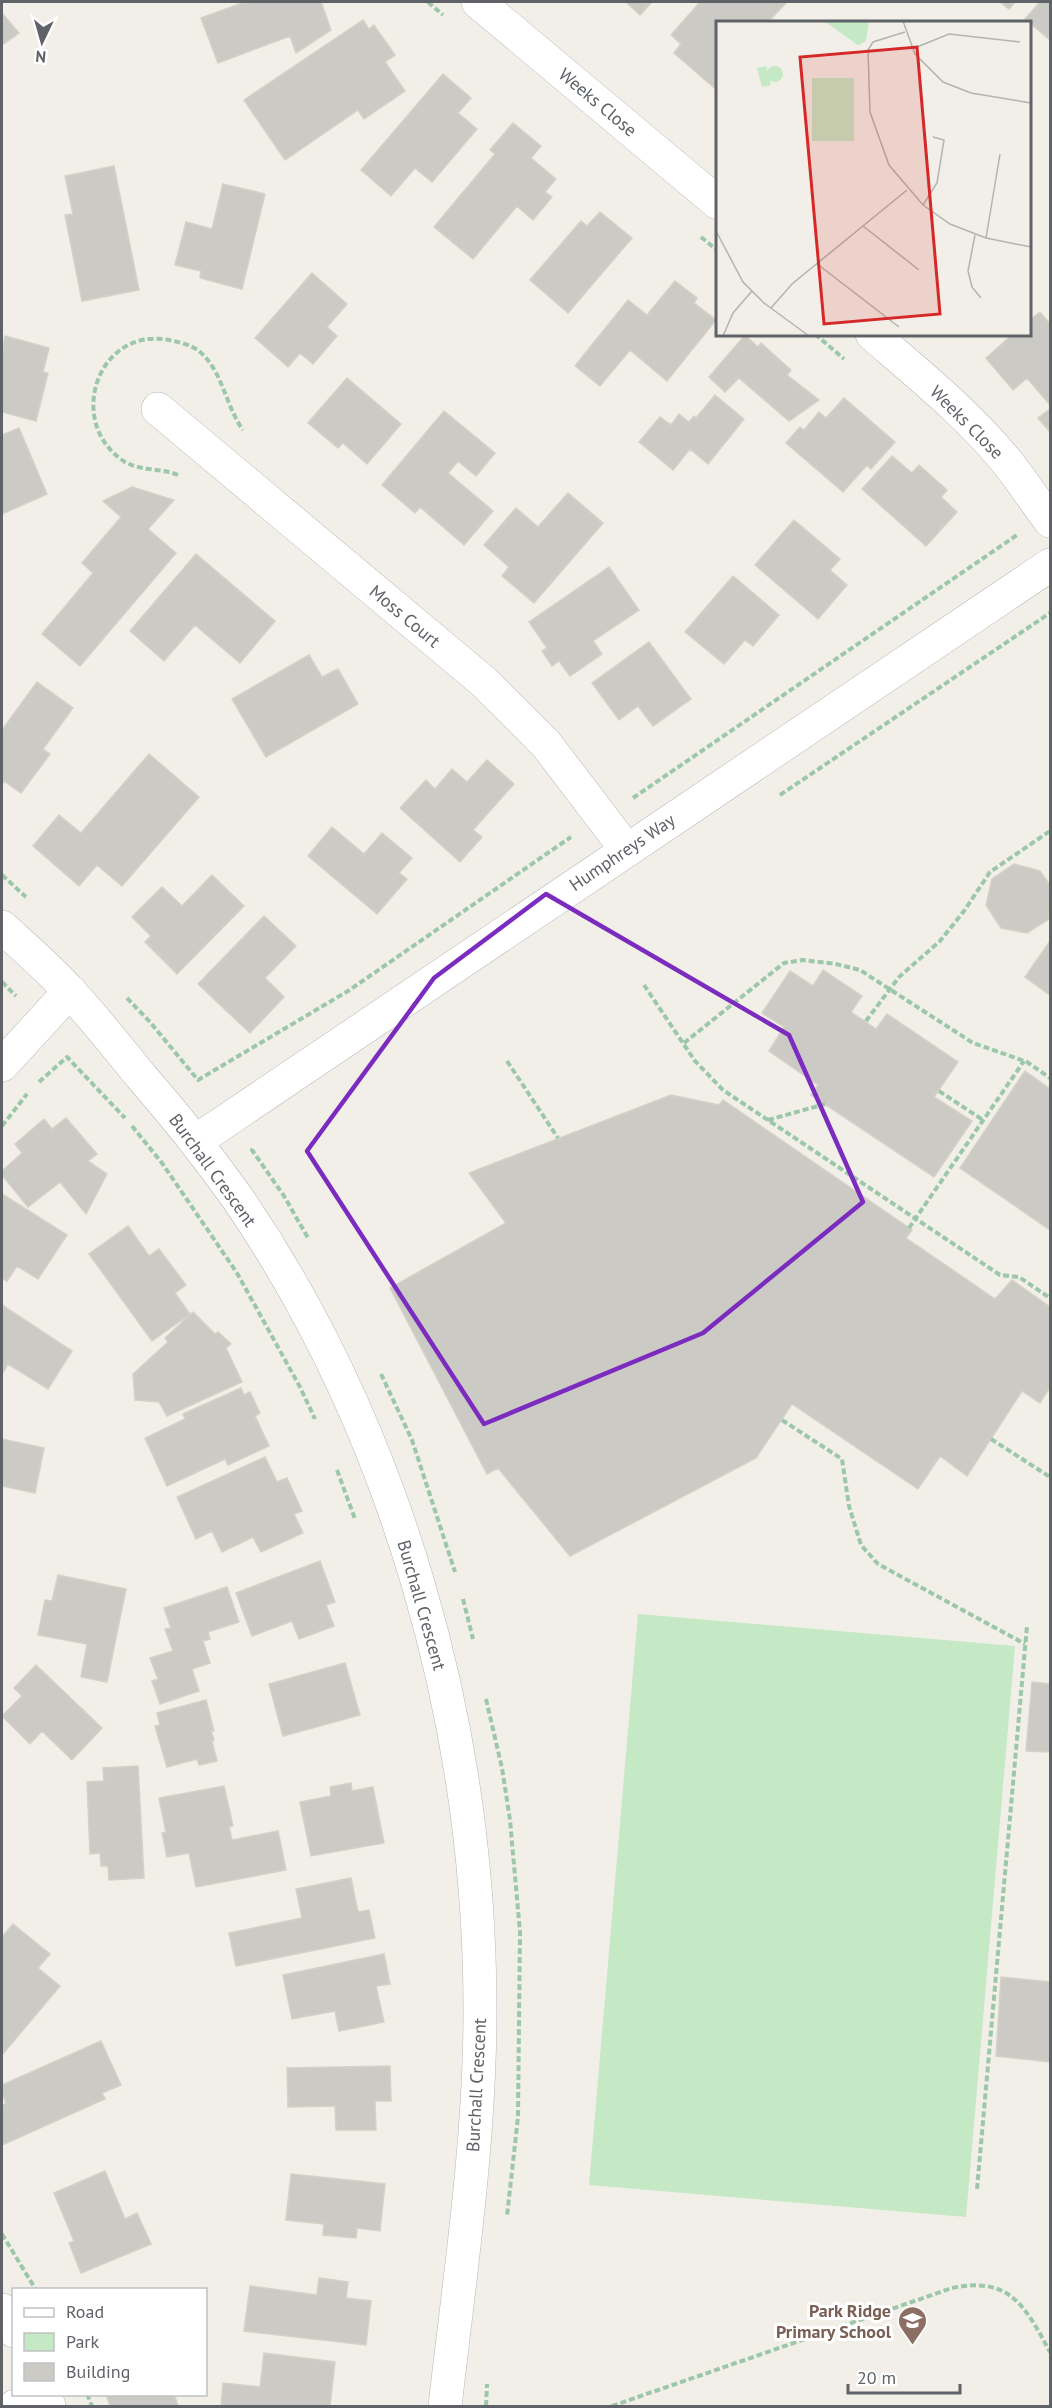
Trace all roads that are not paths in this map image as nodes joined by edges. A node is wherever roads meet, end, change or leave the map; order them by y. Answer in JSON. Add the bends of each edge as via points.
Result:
{"nodes":[{"id":1,"x":478,"y":2,"type":"edge"},
{"id":2,"x":716,"y":203,"type":"edge"},
{"id":3,"x":874,"y":336,"type":"edge"},
{"id":4,"x":158,"y":409,"type":"dead end"},
{"id":5,"x":1050,"y":521,"type":"edge"},
{"id":6,"x":1050,"y":565,"type":"edge"},
{"id":7,"x":626,"y":849,"type":"junction"},
{"id":8,"x":2,"y":927,"type":"edge"},
{"id":9,"x":70,"y":991,"type":"junction"},
{"id":10,"x":2,"y":1065,"type":"edge"},
{"id":11,"x":196,"y":1141,"type":"junction"},
{"id":12,"x":2,"y":2310,"type":"edge"},
{"id":13,"x":12,"y":2328,"type":"edge"},
{"id":14,"x":40,"y":2396,"type":"edge"},
{"id":15,"x":15,"y":2406,"type":"edge"},
{"id":16,"x":445,"y":2406,"type":"edge"}],
"edges":[{"from":1,"to":2,"type":"street","name":"Weeks Close"},
{"from":3,"to":5,"type":"street","name":"Weeks Close","via":[[981,434]]},
{"from":4,"to":7,"type":"street","name":"Moss Court","via":[[508,704],[546,744]]},
{"from":6,"to":7,"type":"street","name":"Humphreys Way"},
{"from":7,"to":11,"type":"street","name":"Humphreys Way"},
{"from":8,"to":9,"type":"street","name":"Burchall Crescent"},
{"from":9,"to":10,"type":"street"},
{"from":9,"to":11,"type":"street","name":"Burchall Crescent"},
{"from":11,"to":16,"type":"street","name":"Burchall Crescent","via":[[266,1243],[340,1378],[404,1540],[432,1633],[454,1729],[473,1862],[480,2011],[478,2087]]},
{"from":12,"to":13,"type":"street"},
{"from":14,"to":15,"type":"street"}]}
